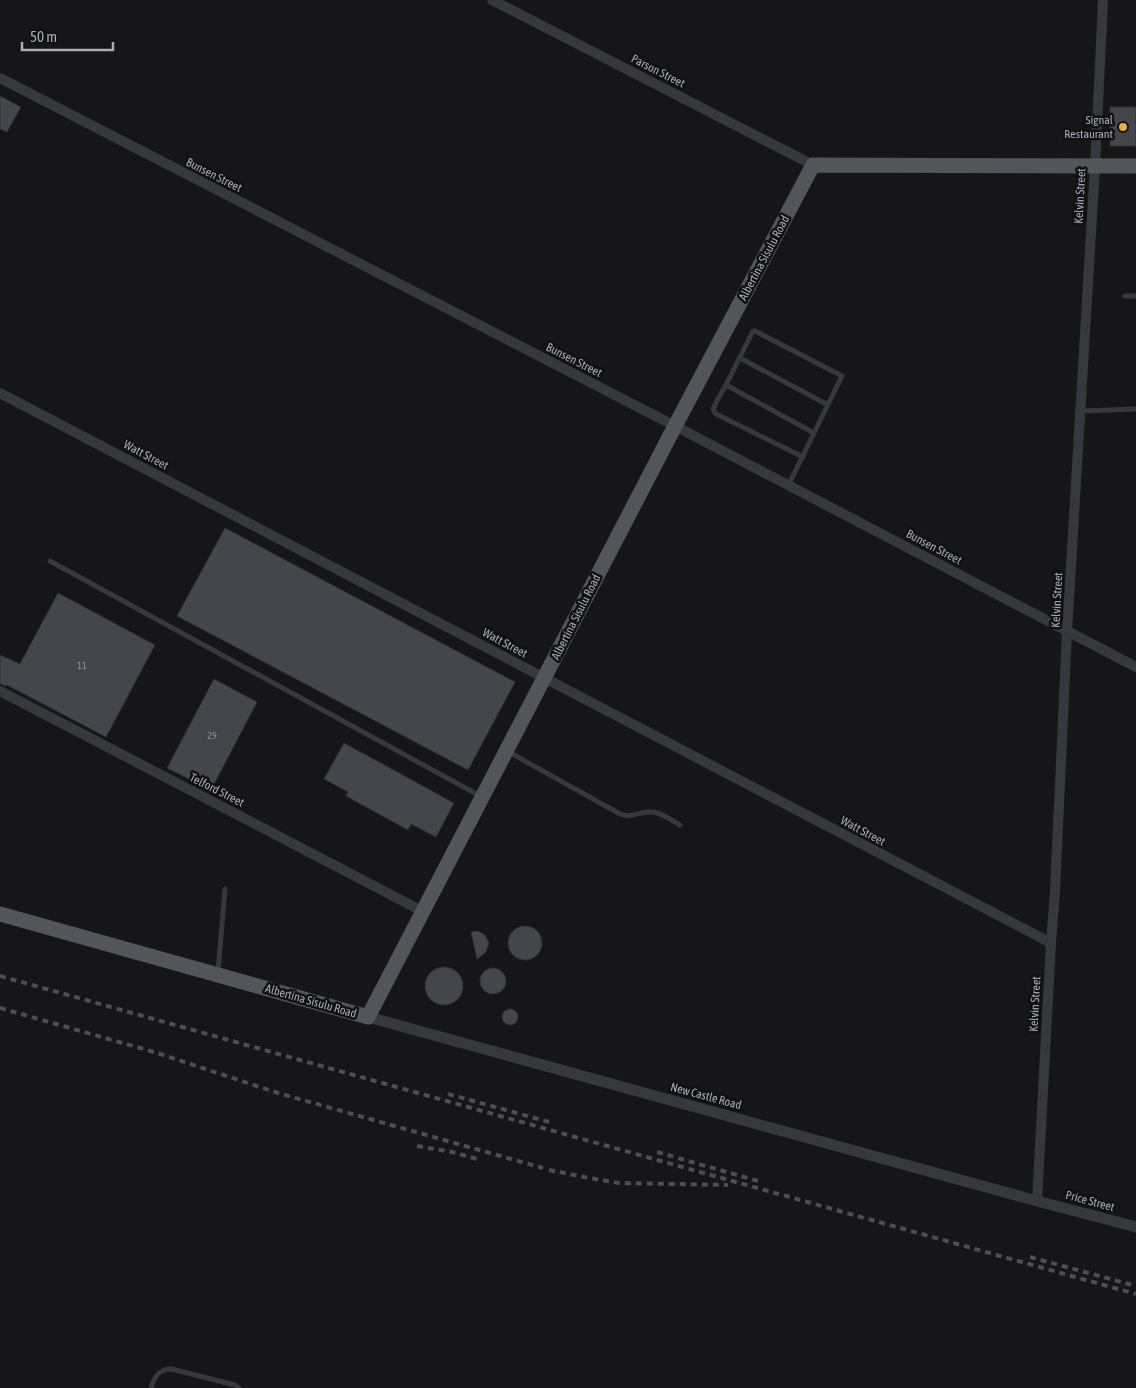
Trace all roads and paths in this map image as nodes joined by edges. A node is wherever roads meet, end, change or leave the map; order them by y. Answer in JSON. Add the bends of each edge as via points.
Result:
{"nodes":[{"id":1,"x":492,"y":0,"type":"edge"},
{"id":2,"x":1103,"y":0,"type":"edge"},
{"id":3,"x":0,"y":78,"type":"edge"},
{"id":4,"x":813,"y":165,"type":"junction"},
{"id":5,"x":1136,"y":166,"type":"edge"},
{"id":6,"x":1094,"y":167,"type":"junction"},
{"id":7,"x":1125,"y":296,"type":"dead end"},
{"id":8,"x":1136,"y":296,"type":"edge"},
{"id":9,"x":740,"y":358,"type":"junction"},
{"id":10,"x":726,"y":384,"type":"junction"},
{"id":11,"x":0,"y":393,"type":"edge"},
{"id":12,"x":828,"y":405,"type":"junction"},
{"id":13,"x":1136,"y":409,"type":"edge"},
{"id":14,"x":1080,"y":411,"type":"junction"},
{"id":15,"x":675,"y":426,"type":"junction"},
{"id":16,"x":814,"y":433,"type":"junction"},
{"id":17,"x":803,"y":457,"type":"junction"},
{"id":18,"x":788,"y":486,"type":"junction"},
{"id":19,"x":50,"y":561,"type":"dead end"},
{"id":20,"x":1067,"y":632,"type":"junction"},
{"id":21,"x":1136,"y":667,"type":"edge"},
{"id":22,"x":544,"y":678,"type":"junction"},
{"id":23,"x":0,"y":691,"type":"edge"},
{"id":24,"x":506,"y":750,"type":"junction"},
{"id":25,"x":482,"y":797,"type":"junction"},
{"id":26,"x":680,"y":825,"type":"dead end"},
{"id":27,"x":224,"y":889,"type":"dead end"},
{"id":28,"x":422,"y":911,"type":"junction"},
{"id":29,"x":0,"y":914,"type":"edge"},
{"id":30,"x":1051,"y":943,"type":"junction"},
{"id":31,"x":217,"y":975,"type":"junction"},
{"id":32,"x":368,"y":1017,"type":"junction"},
{"id":33,"x":1038,"y":1201,"type":"junction"},
{"id":34,"x":1136,"y":1227,"type":"edge"},
{"id":35,"x":151,"y":1388,"type":"edge"},
{"id":36,"x":239,"y":1388,"type":"edge"}],
"edges":[{"from":1,"to":4,"type":"street","name":"Parson Street"},
{"from":2,"to":6,"type":"street","name":"Kelvin Street"},
{"from":3,"to":15,"type":"street","name":"Bunsen Street"},
{"from":4,"to":6,"type":"main road"},
{"from":4,"to":15,"type":"main road","name":"Albertina Sisulu Road"},
{"from":5,"to":6,"type":"main road"},
{"from":6,"to":14,"type":"street","name":"Kelvin Street"},
{"from":7,"to":8,"type":"lane"},
{"from":9,"to":10,"type":"lane"},
{"from":9,"to":12,"type":"lane"},
{"from":9,"to":12,"type":"lane","via":[[755,331],[842,376]]},
{"from":10,"to":16,"type":"lane"},
{"from":10,"to":17,"type":"lane","via":[[713,409],[716,414]]},
{"from":11,"to":22,"type":"street","name":"Watt Street"},
{"from":12,"to":16,"type":"lane"},
{"from":13,"to":14,"type":"lane"},
{"from":14,"to":20,"type":"street","name":"Kelvin Street"},
{"from":15,"to":18,"type":"street","name":"Bunsen Street"},
{"from":15,"to":22,"type":"main road","name":"Albertina Sisulu Road"},
{"from":16,"to":17,"type":"lane"},
{"from":17,"to":18,"type":"lane"},
{"from":18,"to":20,"type":"street","name":"Bunsen Street"},
{"from":19,"to":25,"type":"lane"},
{"from":20,"to":21,"type":"street","name":"Bunsen Street"},
{"from":20,"to":30,"type":"street","name":"Kelvin Street"},
{"from":22,"to":24,"type":"main road","name":"Albertina Sisulu Road"},
{"from":22,"to":30,"type":"street","name":"Watt Street"},
{"from":23,"to":28,"type":"street","name":"Telford Street"},
{"from":24,"to":25,"type":"main road","name":"Albertina Sisulu Road"},
{"from":24,"to":26,"type":"lane","via":[[620,814],[656,813]]},
{"from":25,"to":28,"type":"main road","name":"Albertina Sisulu Road"},
{"from":27,"to":31,"type":"lane"},
{"from":28,"to":32,"type":"main road","name":"Albertina Sisulu Road"},
{"from":29,"to":31,"type":"main road","name":"Albertina Sisulu Road"},
{"from":30,"to":33,"type":"street","name":"Kelvin Street"},
{"from":31,"to":32,"type":"main road","name":"Albertina Sisulu Road"},
{"from":32,"to":33,"type":"street","name":"New Castle Road"},
{"from":33,"to":34,"type":"street","name":"Price Street"},
{"from":35,"to":36,"type":"lane","via":[[161,1371],[171,1369]]}]}
